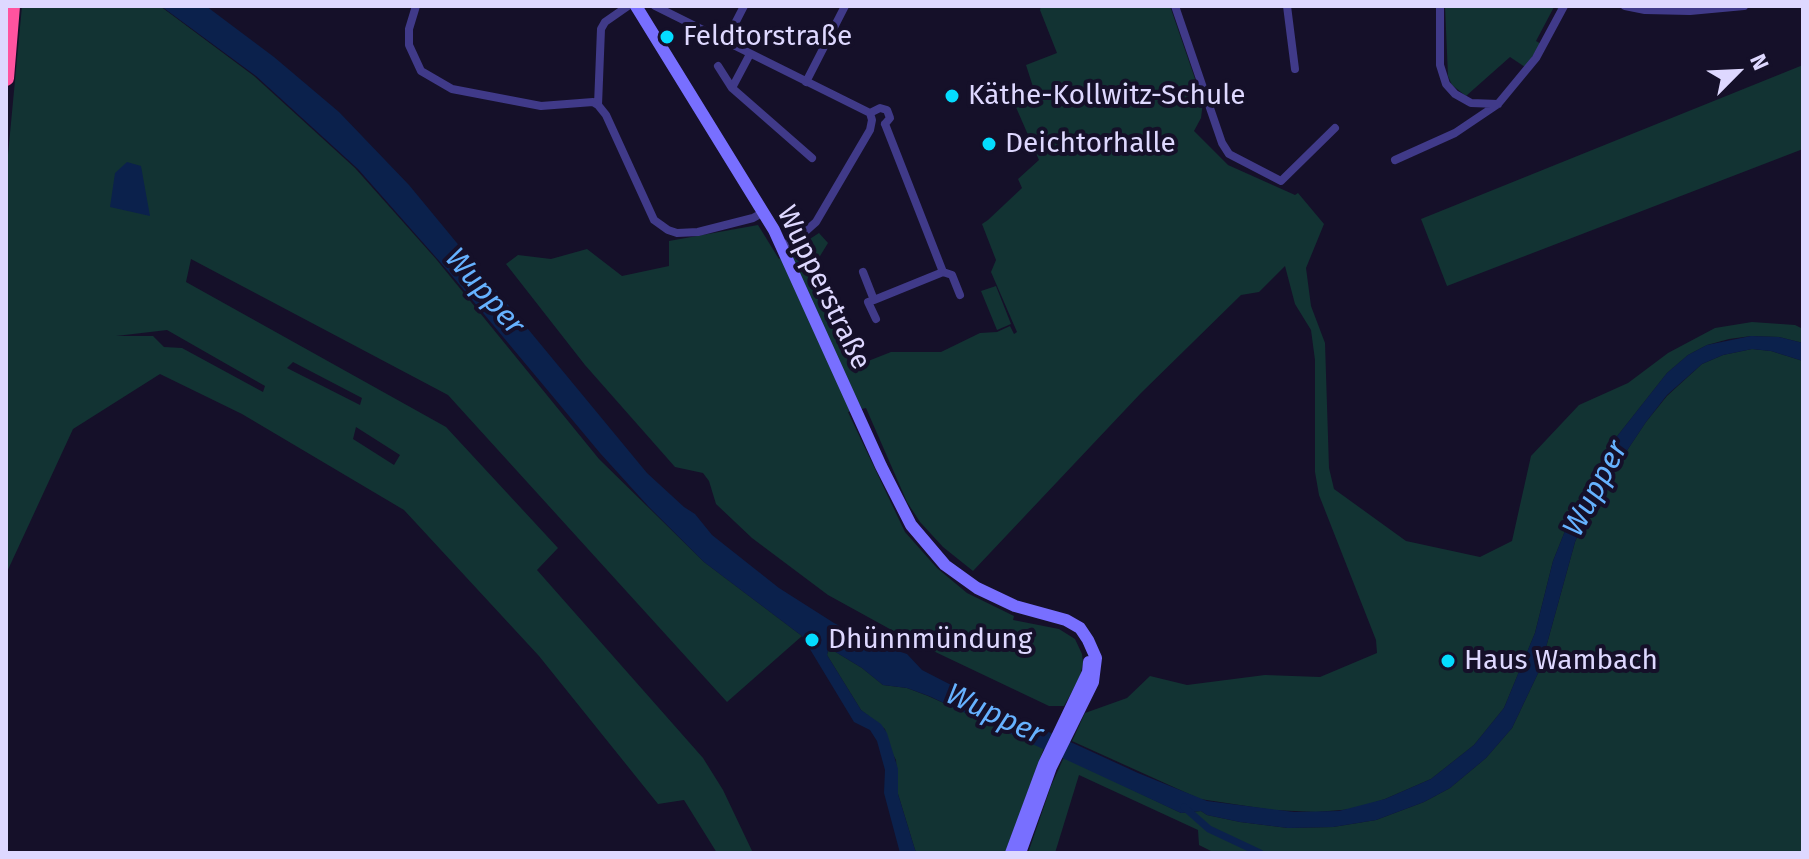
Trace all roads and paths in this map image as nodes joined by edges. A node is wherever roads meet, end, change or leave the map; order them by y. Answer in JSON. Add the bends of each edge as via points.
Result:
{"nodes":[{"id":1,"x":12,"y":6,"type":"edge"},
{"id":2,"x":416,"y":6,"type":"edge"},
{"id":3,"x":628,"y":6,"type":"edge"},
{"id":4,"x":636,"y":6,"type":"edge"},
{"id":5,"x":655,"y":6,"type":"edge"},
{"id":6,"x":744,"y":6,"type":"edge"},
{"id":7,"x":845,"y":6,"type":"edge"},
{"id":8,"x":1175,"y":6,"type":"edge"},
{"id":9,"x":1287,"y":6,"type":"edge"},
{"id":10,"x":1430,"y":6,"type":"edge"},
{"id":11,"x":1440,"y":6,"type":"edge"},
{"id":12,"x":1564,"y":6,"type":"edge"},
{"id":13,"x":1625,"y":6,"type":"edge"},
{"id":14,"x":1743,"y":6,"type":"edge"},
{"id":15,"x":726,"y":41,"type":"junction"},
{"id":16,"x":750,"y":54,"type":"junction"},
{"id":17,"x":718,"y":66,"type":"dead end"},
{"id":18,"x":1295,"y":69,"type":"dead end"},
{"id":19,"x":6,"y":78,"type":"edge"},
{"id":20,"x":806,"y":82,"type":"junction"},
{"id":21,"x":732,"y":88,"type":"junction"},
{"id":22,"x":1471,"y":103,"type":"junction"},
{"id":23,"x":1498,"y":104,"type":"junction"},
{"id":24,"x":598,"y":105,"type":"junction"},
{"id":25,"x":871,"y":118,"type":"junction"},
{"id":26,"x":1476,"y":120,"type":"junction"},
{"id":27,"x":885,"y":124,"type":"junction"},
{"id":28,"x":1335,"y":128,"type":"dead end"},
{"id":29,"x":812,"y":158,"type":"dead end"},
{"id":30,"x":1395,"y":160,"type":"dead end"},
{"id":31,"x":762,"y":213,"type":"junction"},
{"id":32,"x":781,"y":246,"type":"junction"},
{"id":33,"x":863,"y":272,"type":"dead end"},
{"id":34,"x":943,"y":272,"type":"junction"},
{"id":35,"x":960,"y":295,"type":"dead end"},
{"id":36,"x":874,"y":300,"type":"junction"},
{"id":37,"x":876,"y":319,"type":"dead end"},
{"id":38,"x":1048,"y":766,"type":"junction"},
{"id":39,"x":1011,"y":853,"type":"edge"},
{"id":40,"x":1020,"y":853,"type":"edge"}],
"edges":[{"from":1,"to":19,"type":"highway"},
{"from":2,"to":24,"type":"street","via":[[409,45],[421,71],[452,89],[541,106]]},
{"from":3,"to":24,"type":"street","via":[[601,29]]},
{"from":4,"to":31,"type":"main road","name":"Wupperstraße"},
{"from":5,"to":15,"type":"street"},
{"from":6,"to":15,"type":"street"},
{"from":7,"to":20,"type":"street"},
{"from":8,"to":28,"type":"street","via":[[1229,154],[1281,181]]},
{"from":9,"to":18,"type":"street"},
{"from":10,"to":11,"type":"street"},
{"from":11,"to":22,"type":"street","via":[[1441,72],[1449,88]]},
{"from":12,"to":23,"type":"street","via":[[1536,58]]},
{"from":13,"to":14,"type":"street","via":[[1690,11]]},
{"from":15,"to":16,"type":"street"},
{"from":16,"to":20,"type":"street"},
{"from":16,"to":21,"type":"street"},
{"from":17,"to":21,"type":"street"},
{"from":20,"to":25,"type":"street"},
{"from":21,"to":29,"type":"street"},
{"from":22,"to":23,"type":"street"},
{"from":22,"to":26,"type":"street"},
{"from":23,"to":26,"type":"street"},
{"from":24,"to":31,"type":"street","via":[[654,220],[668,230],[698,232]]},
{"from":25,"to":27,"type":"street"},
{"from":25,"to":27,"type":"street","via":[[880,108],[887,110],[890,118]]},
{"from":25,"to":32,"type":"street","via":[[816,222]]},
{"from":26,"to":30,"type":"street"},
{"from":27,"to":34,"type":"street"},
{"from":31,"to":32,"type":"main road","name":"Wupperstraße"},
{"from":32,"to":38,"type":"main road","name":"Wupperstraße","via":[[904,515],[927,547],[956,574],[997,599],[1073,623],[1085,634],[1093,652],[1082,694]]},
{"from":33,"to":36,"type":"street"},
{"from":34,"to":35,"type":"street","via":[[952,275]]},
{"from":34,"to":36,"type":"street"},
{"from":36,"to":37,"type":"street","via":[[868,302]]},
{"from":38,"to":39,"type":"main road"},
{"from":38,"to":40,"type":"main road"}]}
